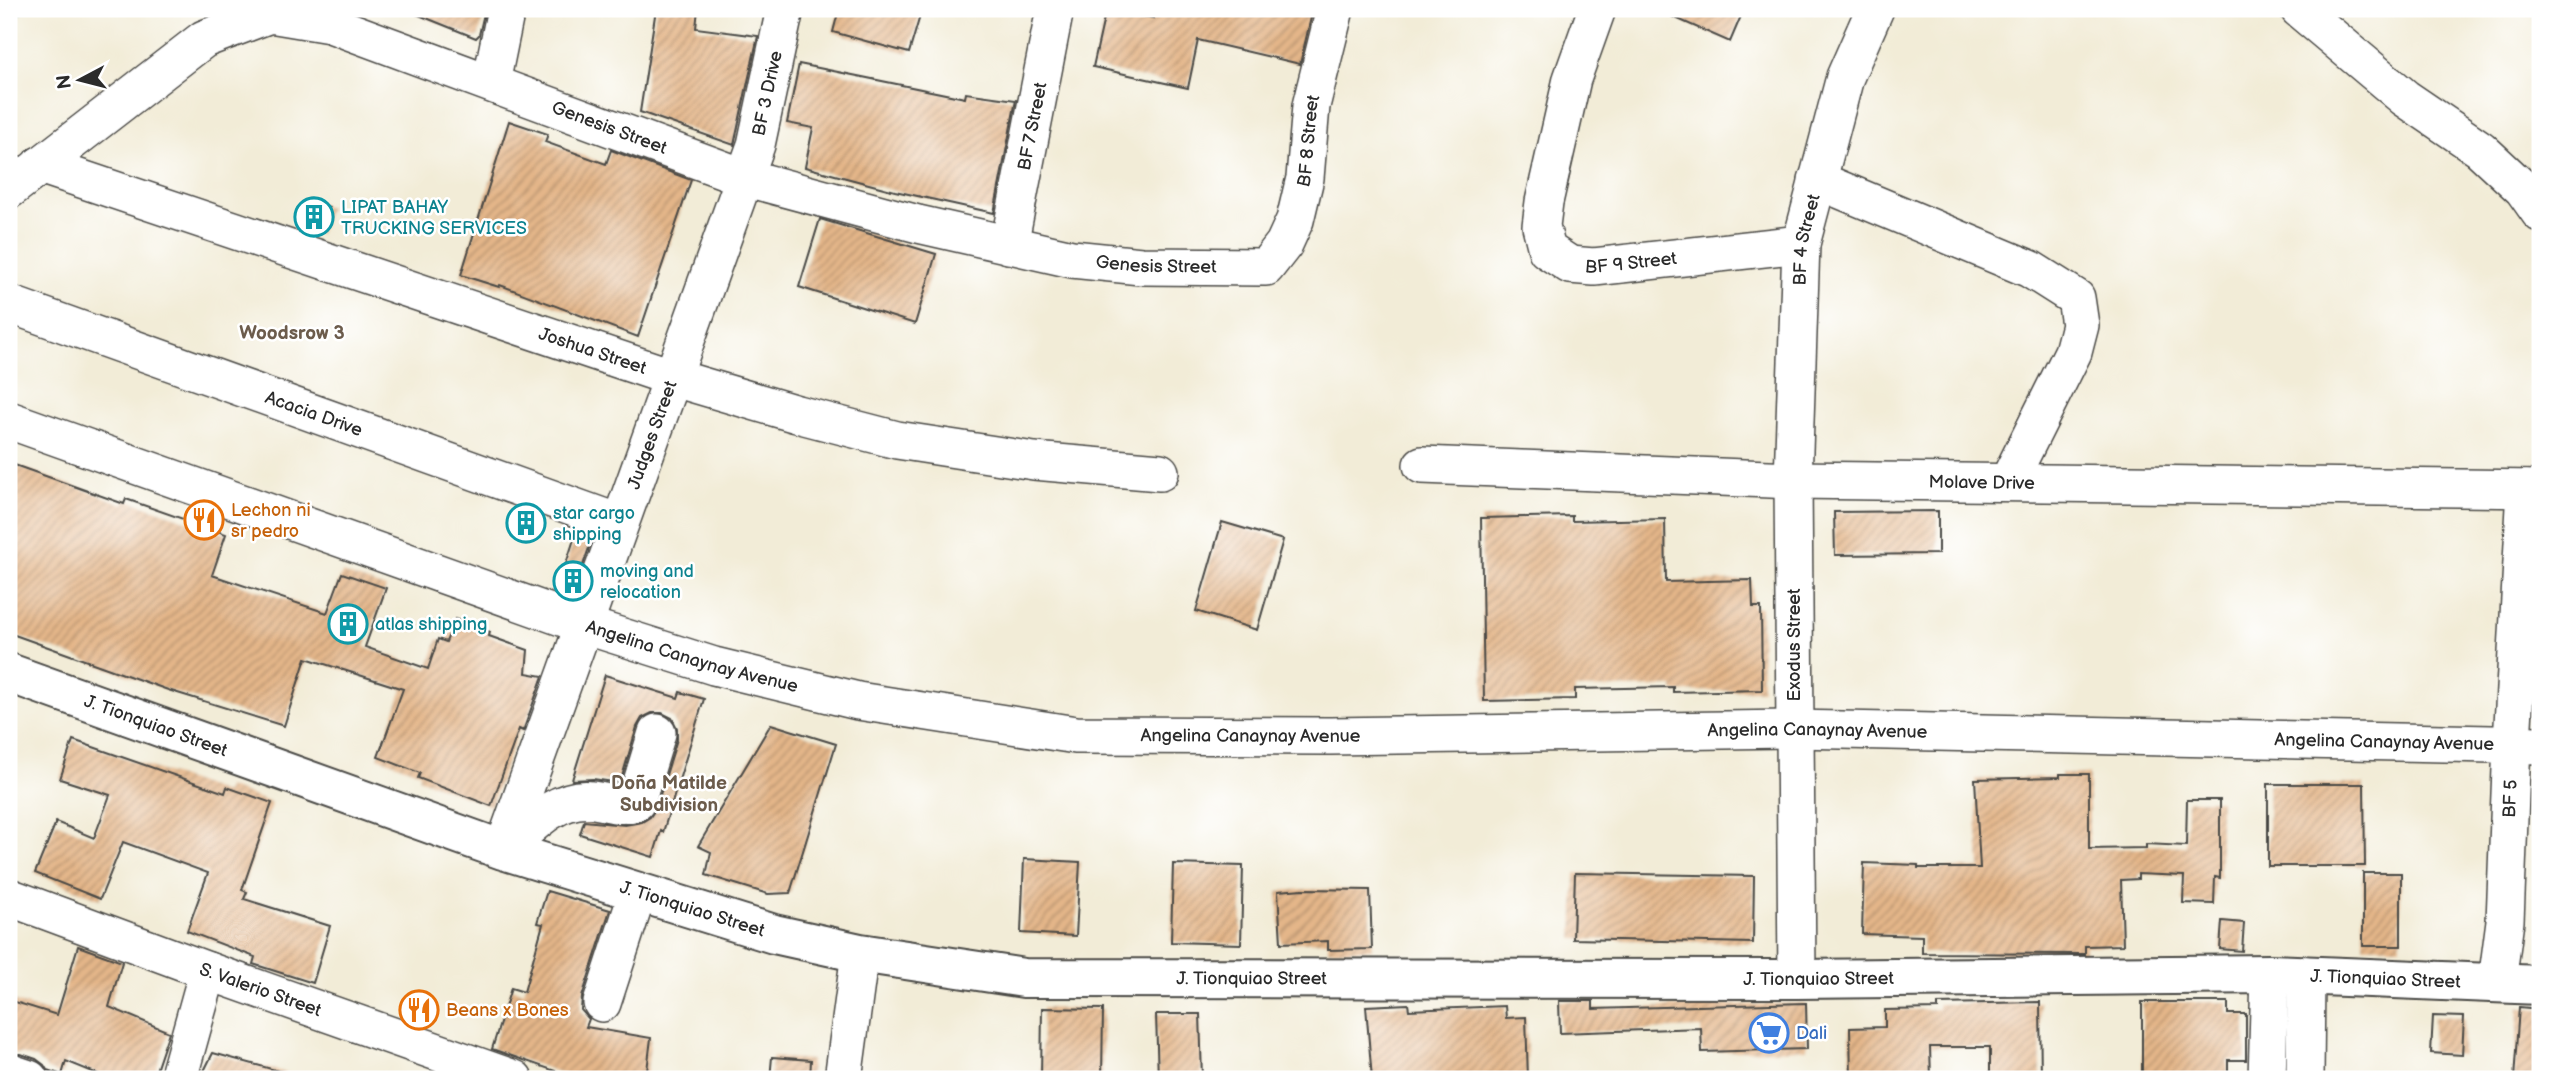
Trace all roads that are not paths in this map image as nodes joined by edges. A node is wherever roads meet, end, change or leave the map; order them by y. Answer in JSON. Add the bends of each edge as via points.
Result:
{"nodes":[{"id":1,"x":506,"y":9,"type":"edge"},
{"id":2,"x":785,"y":9,"type":"edge"},
{"id":3,"x":1055,"y":9,"type":"edge"},
{"id":4,"x":1335,"y":9,"type":"edge"},
{"id":5,"x":1597,"y":9,"type":"edge"},
{"id":6,"x":1875,"y":9,"type":"edge"},
{"id":7,"x":2299,"y":9,"type":"edge"},
{"id":8,"x":491,"y":83,"type":"junction"},
{"id":9,"x":40,"y":165,"type":"junction"},
{"id":10,"x":743,"y":177,"type":"junction"},
{"id":11,"x":1817,"y":180,"type":"junction"},
{"id":12,"x":9,"y":190,"type":"edge"},
{"id":13,"x":2540,"y":213,"type":"edge"},
{"id":14,"x":1801,"y":244,"type":"junction"},
{"id":15,"x":1009,"y":245,"type":"junction"},
{"id":16,"x":1266,"y":267,"type":"joint"},
{"id":17,"x":9,"y":304,"type":"edge"},
{"id":18,"x":671,"y":377,"type":"junction"},
{"id":19,"x":9,"y":420,"type":"edge"},
{"id":20,"x":1422,"y":465,"type":"dead end"},
{"id":21,"x":1160,"y":472,"type":"dead end"},
{"id":22,"x":1793,"y":480,"type":"junction"},
{"id":23,"x":2007,"y":482,"type":"junction"},
{"id":24,"x":2533,"y":489,"type":"edge"},
{"id":25,"x":619,"y":523,"type":"junction"},
{"id":26,"x":584,"y":625,"type":"junction"},
{"id":27,"x":9,"y":673,"type":"edge"},
{"id":28,"x":1794,"y":729,"type":"junction"},
{"id":29,"x":657,"y":733,"type":"dead end"},
{"id":30,"x":2526,"y":744,"type":"edge"},
{"id":31,"x":503,"y":850,"type":"junction"},
{"id":32,"x":638,"y":892,"type":"junction"},
{"id":33,"x":9,"y":897,"type":"edge"},
{"id":34,"x":866,"y":954,"type":"junction"},
{"id":35,"x":208,"y":971,"type":"junction"},
{"id":36,"x":2288,"y":974,"type":"junction"},
{"id":37,"x":1797,"y":979,"type":"junction"},
{"id":38,"x":2497,"y":982,"type":"junction"},
{"id":39,"x":2540,"y":985,"type":"edge"},
{"id":40,"x":602,"y":1003,"type":"dead end"},
{"id":41,"x":508,"y":1078,"type":"edge"},
{"id":42,"x":13,"y":1079,"type":"edge"},
{"id":43,"x":29,"y":1079,"type":"edge"},
{"id":44,"x":178,"y":1079,"type":"edge"},
{"id":45,"x":843,"y":1079,"type":"edge"},
{"id":46,"x":851,"y":1079,"type":"edge"},
{"id":47,"x":2267,"y":1079,"type":"edge"},
{"id":48,"x":2305,"y":1079,"type":"edge"}],
"edges":[{"from":1,"to":8,"type":"street"},
{"from":2,"to":10,"type":"street","name":"BF 3 Drive","via":[[762,122]]},
{"from":3,"to":15,"type":"street","name":"BF 7 Street"},
{"from":4,"to":16,"type":"street","name":"BF 8 Street","via":[[1311,106],[1305,178],[1295,220]]},
{"from":5,"to":14,"type":"street","name":"BF 9 Street","via":[[1572,79],[1544,202],[1541,226],[1547,250],[1570,265],[1594,267]]},
{"from":6,"to":11,"type":"street","name":"BF 4 Street","via":[[1845,77]]},
{"from":7,"to":13,"type":"street","via":[[2405,98],[2480,149]]},
{"from":8,"to":9,"type":"street","name":"Genesis Street","via":[[330,24],[270,14],[204,39]]},
{"from":8,"to":10,"type":"street","name":"Genesis Street"},
{"from":9,"to":12,"type":"street","name":"Genesis Street"},
{"from":9,"to":18,"type":"street","name":"Joshua Street"},
{"from":10,"to":15,"type":"street","name":"Genesis Street"},
{"from":10,"to":18,"type":"street","name":"Judges Street"},
{"from":11,"to":14,"type":"street","name":"BF 4 Street"},
{"from":11,"to":23,"type":"street","via":[[2030,269],[2076,298],[2080,325],[2073,352]]},
{"from":14,"to":22,"type":"street","name":"BF 4 Street"},
{"from":15,"to":16,"type":"street","name":"Genesis Street","via":[[1072,259],[1141,266]]},
{"from":17,"to":25,"type":"street","name":"Acacia Drive"},
{"from":18,"to":21,"type":"street","name":"Joshua Street","via":[[897,440],[1034,461]]},
{"from":18,"to":25,"type":"street","name":"Judges Street"},
{"from":19,"to":26,"type":"street","name":"Angelina Canaynay Avenue"},
{"from":20,"to":22,"type":"street","name":"Molave Drive"},
{"from":22,"to":23,"type":"street","name":"Molave Drive"},
{"from":22,"to":28,"type":"street","name":"Exodus Street"},
{"from":23,"to":24,"type":"street","name":"Molave Drive"},
{"from":24,"to":30,"type":"street","name":"BF 5"},
{"from":25,"to":26,"type":"street","name":"Judges Street"},
{"from":26,"to":28,"type":"street","name":"Angelina Canaynay Avenue","via":[[714,666],[858,701],[1076,735]]},
{"from":26,"to":31,"type":"street","name":"Judges Street"},
{"from":27,"to":31,"type":"main road","name":"J. Tionquiao Street"},
{"from":28,"to":30,"type":"street","name":"Angelina Canaynay Avenue"},
{"from":28,"to":37,"type":"street","name":"Exodus Street"},
{"from":29,"to":31,"type":"street","via":[[636,802],[625,806],[591,799],[555,807]]},
{"from":30,"to":38,"type":"street","name":"BF 5"},
{"from":31,"to":32,"type":"main road","name":"J. Tionquiao Street"},
{"from":32,"to":34,"type":"main road","name":"J. Tionquiao Street","via":[[774,934]]},
{"from":32,"to":40,"type":"street"},
{"from":33,"to":35,"type":"street","name":"S. Valerio Street"},
{"from":34,"to":37,"type":"main road","name":"J. Tionquiao Street","via":[[1024,978]]},
{"from":34,"to":45,"type":"street"},
{"from":34,"to":46,"type":"street"},
{"from":35,"to":41,"type":"street","name":"S. Valerio Street"},
{"from":35,"to":44,"type":"street"},
{"from":36,"to":37,"type":"main road","name":"J. Tionquiao Street"},
{"from":36,"to":38,"type":"main road","name":"J. Tionquiao Street"},
{"from":36,"to":47,"type":"street"},
{"from":36,"to":48,"type":"street"},
{"from":38,"to":39,"type":"main road","name":"J. Tionquiao Street"},
{"from":42,"to":43,"type":"street","via":[[14,1074]]}]}
